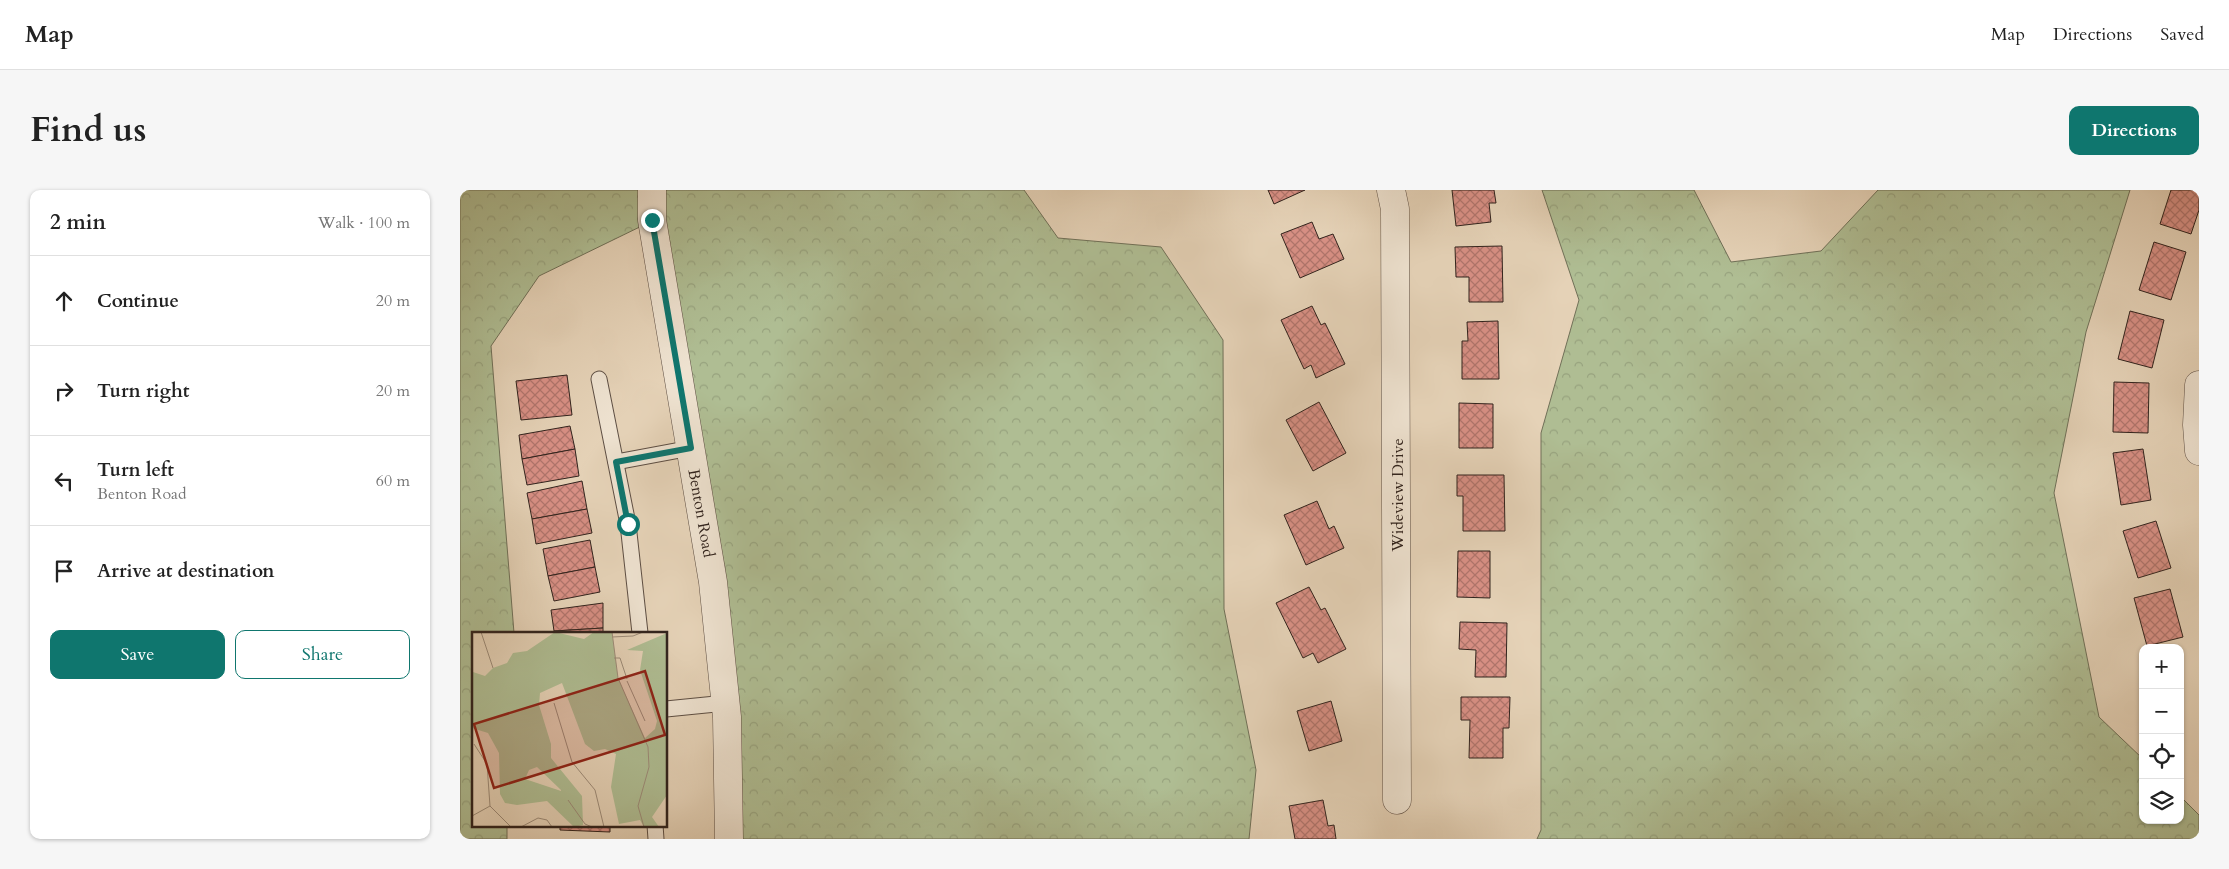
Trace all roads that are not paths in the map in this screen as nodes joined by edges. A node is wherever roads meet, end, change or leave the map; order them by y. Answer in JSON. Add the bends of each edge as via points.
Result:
{"nodes":[{"id":1,"x":652,"y":190,"type":"edge"},
{"id":2,"x":1391,"y":190,"type":"edge"},
{"id":3,"x":599,"y":379,"type":"dead end"},
{"id":4,"x":2199,"y":384,"type":"edge"},
{"id":5,"x":691,"y":448,"type":"junction"},
{"id":6,"x":2199,"y":451,"type":"edge"},
{"id":7,"x":616,"y":462,"type":"junction"},
{"id":8,"x":640,"y":632,"type":"edge"},
{"id":9,"x":726,"y":703,"type":"junction"},
{"id":10,"x":668,"y":709,"type":"edge"},
{"id":11,"x":1396,"y":800,"type":"dead end"},
{"id":12,"x":655,"y":826,"type":"edge"},
{"id":13,"x":656,"y":839,"type":"edge"},
{"id":14,"x":728,"y":839,"type":"edge"}],
"edges":[{"from":1,"to":5,"type":"street","name":"Benton Road","via":[[652,220]]},
{"from":2,"to":11,"type":"street","name":"Wideview Drive","via":[[1395,209]]},
{"from":3,"to":7,"type":"lane"},
{"from":4,"to":6,"type":"street","via":[[2196,425]]},
{"from":5,"to":7,"type":"lane"},
{"from":5,"to":9,"type":"street","name":"Benton Road","via":[[713,582]]},
{"from":7,"to":8,"type":"lane","via":[[628,524]]},
{"from":9,"to":10,"type":"lane"},
{"from":9,"to":14,"type":"street","name":"Benton Road"},
{"from":12,"to":13,"type":"lane"}]}
